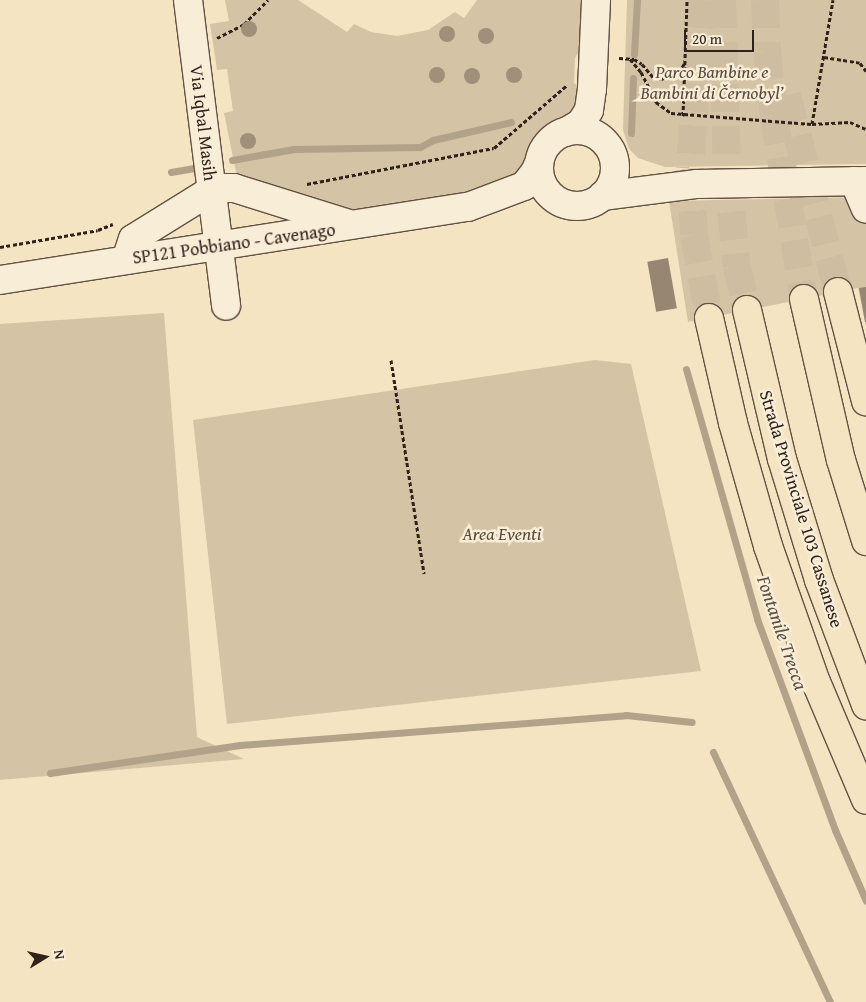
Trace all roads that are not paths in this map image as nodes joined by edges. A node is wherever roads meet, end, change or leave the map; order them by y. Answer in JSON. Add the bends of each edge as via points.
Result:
{"nodes":[{"id":1,"x":188,"y":0,"type":"edge"},
{"id":2,"x":596,"y":0,"type":"edge"},
{"id":3,"x":583,"y":84,"type":"junction"},
{"id":4,"x":566,"y":132,"type":"junction"},
{"id":5,"x":608,"y":148,"type":"junction"},
{"id":6,"x":539,"y":163,"type":"junction"},
{"id":7,"x":860,"y":181,"type":"edge"},
{"id":8,"x":697,"y":184,"type":"junction"},
{"id":9,"x":212,"y":190,"type":"junction"},
{"id":10,"x":602,"y":196,"type":"junction"},
{"id":11,"x":566,"y":205,"type":"junction"},
{"id":12,"x":468,"y":207,"type":"junction"},
{"id":13,"x":866,"y":210,"type":"edge"},
{"id":14,"x":355,"y":226,"type":"junction"},
{"id":15,"x":219,"y":246,"type":"junction"},
{"id":16,"x":126,"y":260,"type":"junction"},
{"id":17,"x":0,"y":280,"type":"edge"},
{"id":18,"x":838,"y":292,"type":"tunnel mouth"},
{"id":19,"x":804,"y":299,"type":"tunnel mouth"},
{"id":20,"x":226,"y":306,"type":"dead end"},
{"id":21,"x":747,"y":310,"type":"tunnel mouth"},
{"id":22,"x":709,"y":318,"type":"tunnel mouth"},
{"id":23,"x":866,"y":401,"type":"edge"},
{"id":24,"x":866,"y":541,"type":"edge"},
{"id":25,"x":866,"y":705,"type":"edge"},
{"id":26,"x":866,"y":800,"type":"edge"}],
"edges":[{"from":1,"to":9,"type":"street","name":"Via Iqbal Masih"},
{"from":2,"to":3,"type":"street","via":[[594,58]]},
{"from":3,"to":4,"type":"street","via":[[585,117]]},
{"from":3,"to":5,"type":"street"},
{"from":4,"to":5,"type":"street","name":"SP121 Pobbiano - Cavenago","via":[[589,132]]},
{"from":4,"to":6,"type":"street","name":"SP121 Pobbiano - Cavenago","via":[[547,145]]},
{"from":5,"to":8,"type":"street","name":"SP121 Pobbiano - Cavenago","via":[[622,162],[647,176]]},
{"from":5,"to":10,"type":"street","via":[[614,172]]},
{"from":6,"to":11,"type":"street","via":[[545,189]]},
{"from":6,"to":12,"type":"street","name":"SP121 Pobbiano - Cavenago","via":[[524,186]]},
{"from":7,"to":8,"type":"street","name":"SP121 Pobbiano - Cavenago"},
{"from":7,"to":13,"type":"street"},
{"from":8,"to":10,"type":"street","name":"SP121 Pobbiano - Cavenago"},
{"from":9,"to":14,"type":"street","via":[[234,188]]},
{"from":9,"to":15,"type":"street","name":"Via Iqbal Masih"},
{"from":9,"to":16,"type":"street","via":[[133,239]]},
{"from":10,"to":11,"type":"street","name":"SP121 Pobbiano - Cavenago","via":[[586,205]]},
{"from":11,"to":12,"type":"street","name":"SP121 Pobbiano - Cavenago"},
{"from":12,"to":14,"type":"street","name":"SP121 Pobbiano - Cavenago"},
{"from":14,"to":15,"type":"street","name":"SP121 Pobbiano - Cavenago"},
{"from":15,"to":16,"type":"street","name":"SP121 Pobbiano - Cavenago"},
{"from":15,"to":20,"type":"street","name":"Via Iqbal Masih"},
{"from":16,"to":17,"type":"street","name":"SP121 Pobbiano - Cavenago"},
{"from":18,"to":23,"type":"highway"},
{"from":19,"to":24,"type":"highway","via":[[841,460]]},
{"from":21,"to":25,"type":"highway","name":"Strada Provinciale 103 Cassanese","via":[[782,459],[819,580]]},
{"from":22,"to":26,"type":"highway","via":[[733,423],[768,546],[816,682]]}]}
